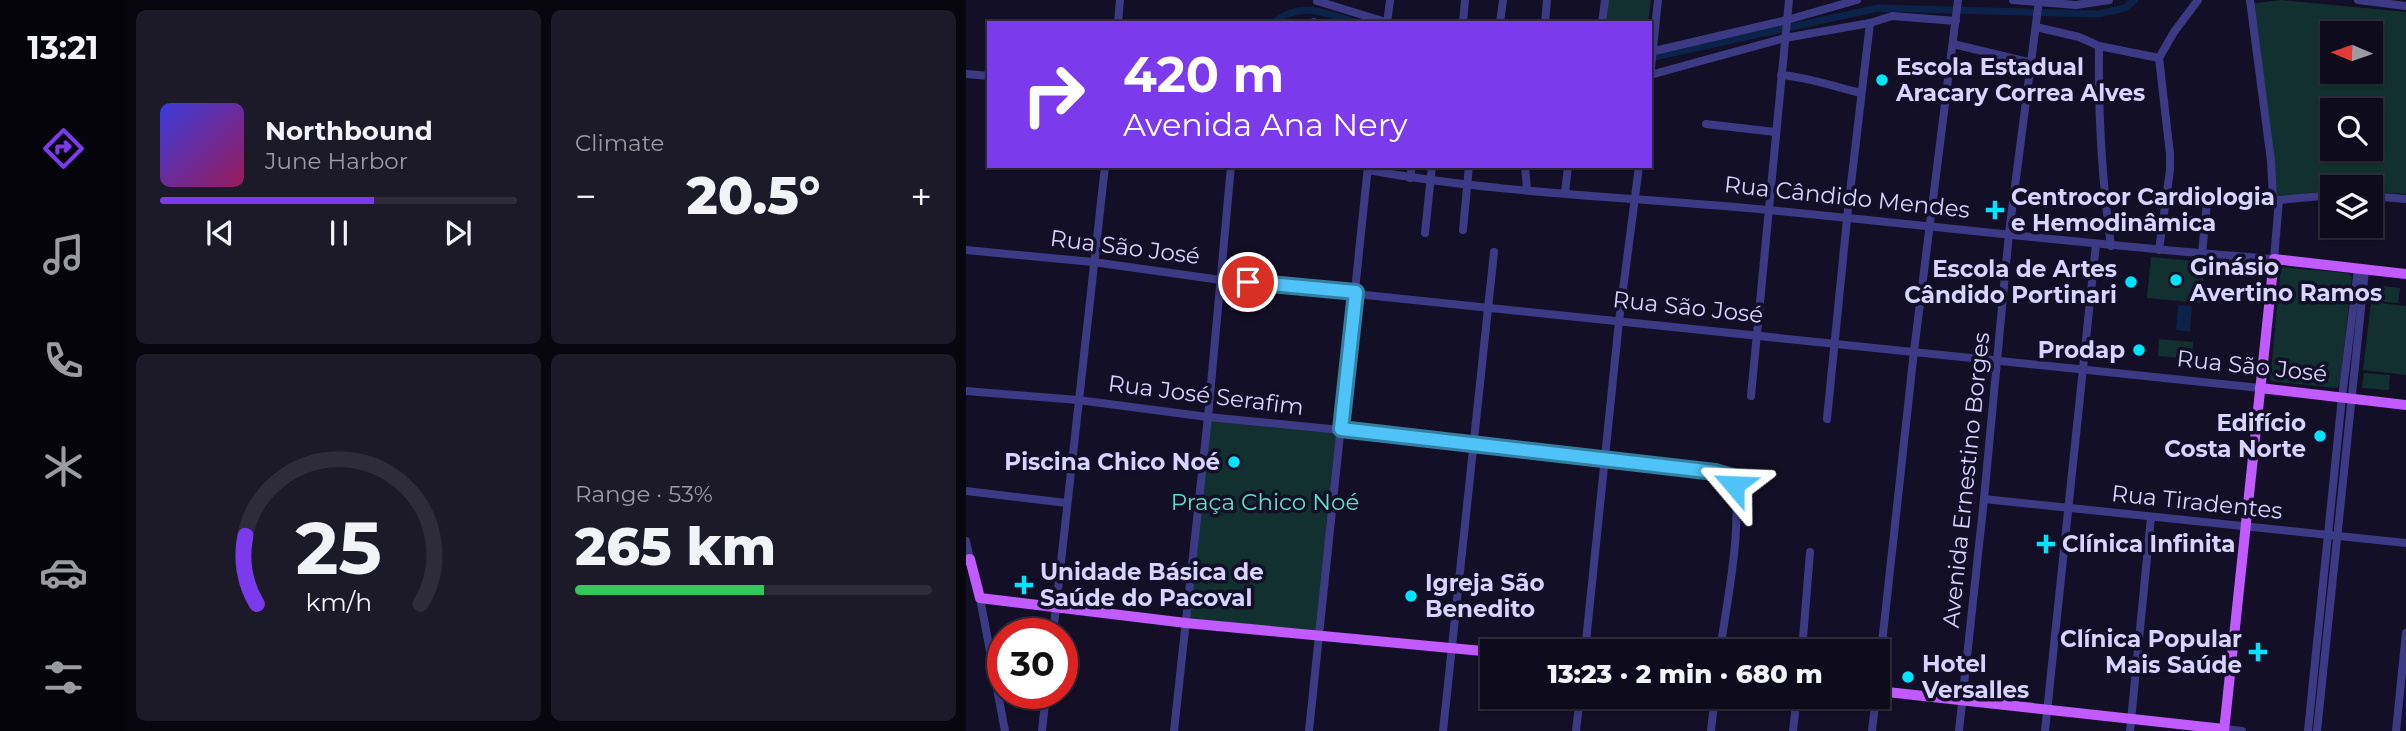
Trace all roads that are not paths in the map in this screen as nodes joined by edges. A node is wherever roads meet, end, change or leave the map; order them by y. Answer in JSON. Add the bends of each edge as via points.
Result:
{"nodes":[{"id":1,"x":1120,"y":0,"type":"edge"},
{"id":2,"x":1390,"y":0,"type":"edge"},
{"id":3,"x":1465,"y":0,"type":"edge"},
{"id":4,"x":1503,"y":0,"type":"edge"},
{"id":5,"x":1547,"y":0,"type":"edge"},
{"id":6,"x":1605,"y":0,"type":"edge"},
{"id":7,"x":1658,"y":0,"type":"edge"},
{"id":8,"x":1789,"y":0,"type":"edge"},
{"id":9,"x":1857,"y":0,"type":"edge"},
{"id":10,"x":1958,"y":0,"type":"edge"},
{"id":11,"x":2013,"y":0,"type":"edge"},
{"id":12,"x":2109,"y":0,"type":"edge"},
{"id":13,"x":2198,"y":0,"type":"edge"},
{"id":14,"x":2250,"y":0,"type":"edge"},
{"id":15,"x":2358,"y":0,"type":"edge"},
{"id":16,"x":1317,"y":1,"type":"edge"},
{"id":17,"x":2038,"y":3,"type":"edge"},
{"id":18,"x":2406,"y":6,"type":"edge"},
{"id":19,"x":1956,"y":18,"type":"junction"},
{"id":20,"x":1118,"y":21,"type":"edge"},
{"id":21,"x":1382,"y":21,"type":"edge"},
{"id":22,"x":1388,"y":21,"type":"edge"},
{"id":23,"x":1463,"y":21,"type":"edge"},
{"id":24,"x":1500,"y":21,"type":"edge"},
{"id":25,"x":1545,"y":21,"type":"edge"},
{"id":26,"x":1602,"y":21,"type":"edge"},
{"id":27,"x":1786,"y":23,"type":"junction"},
{"id":28,"x":1870,"y":23,"type":"junction"},
{"id":29,"x":2037,"y":24,"type":"junction"},
{"id":30,"x":1785,"y":37,"type":"junction"},
{"id":31,"x":1953,"y":44,"type":"junction"},
{"id":32,"x":2099,"y":46,"type":"junction"},
{"id":33,"x":1652,"y":53,"type":"edge"},
{"id":34,"x":2159,"y":58,"type":"junction"},
{"id":35,"x":2032,"y":62,"type":"junction"},
{"id":36,"x":966,"y":74,"type":"edge"},
{"id":37,"x":1652,"y":74,"type":"edge"},
{"id":38,"x":1781,"y":75,"type":"junction"},
{"id":39,"x":987,"y":76,"type":"edge"},
{"id":40,"x":1861,"y":93,"type":"junction"},
{"id":41,"x":1706,"y":124,"type":"dead end"},
{"id":42,"x":1775,"y":132,"type":"junction"},
{"id":43,"x":1105,"y":168,"type":"edge"},
{"id":44,"x":1231,"y":168,"type":"edge"},
{"id":45,"x":1368,"y":168,"type":"edge"},
{"id":46,"x":1412,"y":168,"type":"edge"},
{"id":47,"x":1432,"y":168,"type":"edge"},
{"id":48,"x":1469,"y":168,"type":"edge"},
{"id":49,"x":1525,"y":168,"type":"edge"},
{"id":50,"x":1568,"y":168,"type":"edge"},
{"id":51,"x":1639,"y":168,"type":"edge"},
{"id":52,"x":1410,"y":178,"type":"junction"},
{"id":53,"x":1430,"y":181,"type":"junction"},
{"id":54,"x":1467,"y":184,"type":"junction"},
{"id":55,"x":1527,"y":190,"type":"junction"},
{"id":56,"x":1565,"y":193,"type":"junction"},
{"id":57,"x":2320,"y":196,"type":"edge"},
{"id":58,"x":2383,"y":197,"type":"edge"},
{"id":59,"x":1635,"y":198,"type":"junction"},
{"id":60,"x":2406,"y":199,"type":"edge"},
{"id":61,"x":2276,"y":200,"type":"junction"},
{"id":62,"x":1768,"y":207,"type":"junction"},
{"id":63,"x":1847,"y":213,"type":"junction"},
{"id":64,"x":1930,"y":227,"type":"junction"},
{"id":65,"x":1463,"y":230,"type":"dead end"},
{"id":66,"x":1425,"y":233,"type":"dead end"},
{"id":67,"x":2009,"y":233,"type":"junction"},
{"id":68,"x":2096,"y":244,"type":"junction"},
{"id":69,"x":2111,"y":246,"type":"junction"},
{"id":70,"x":966,"y":250,"type":"edge"},
{"id":71,"x":2159,"y":250,"type":"junction"},
{"id":72,"x":1494,"y":252,"type":"dead end"},
{"id":73,"x":2202,"y":254,"type":"junction"},
{"id":74,"x":2274,"y":259,"type":"junction"},
{"id":75,"x":1093,"y":262,"type":"junction"},
{"id":76,"x":2362,"y":269,"type":"junction"},
{"id":77,"x":2406,"y":274,"type":"edge"},
{"id":78,"x":1221,"y":280,"type":"junction"},
{"id":79,"x":1356,"y":292,"type":"junction"},
{"id":80,"x":1488,"y":307,"type":"junction"},
{"id":81,"x":1619,"y":321,"type":"junction"},
{"id":82,"x":1756,"y":336,"type":"junction"},
{"id":83,"x":1835,"y":344,"type":"junction"},
{"id":84,"x":1914,"y":351,"type":"junction"},
{"id":85,"x":1998,"y":361,"type":"junction"},
{"id":86,"x":2083,"y":369,"type":"junction"},
{"id":87,"x":2260,"y":388,"type":"junction"},
{"id":88,"x":966,"y":391,"type":"edge"},
{"id":89,"x":1751,"y":396,"type":"dead end"},
{"id":90,"x":2347,"y":398,"type":"junction"},
{"id":91,"x":1078,"y":400,"type":"junction"},
{"id":92,"x":2406,"y":405,"type":"edge"},
{"id":93,"x":1208,"y":417,"type":"junction"},
{"id":94,"x":1827,"y":419,"type":"dead end"},
{"id":95,"x":1341,"y":429,"type":"junction"},
{"id":96,"x":1472,"y":445,"type":"junction"},
{"id":97,"x":1605,"y":460,"type":"junction"},
{"id":98,"x":966,"y":491,"type":"edge"},
{"id":99,"x":1984,"y":499,"type":"junction"},
{"id":100,"x":1067,"y":503,"type":"junction"},
{"id":101,"x":2067,"y":509,"type":"junction"},
{"id":102,"x":2151,"y":517,"type":"junction"},
{"id":103,"x":2246,"y":526,"type":"junction"},
{"id":104,"x":2328,"y":534,"type":"junction"},
{"id":105,"x":2338,"y":536,"type":"junction"},
{"id":106,"x":966,"y":541,"type":"edge"},
{"id":107,"x":2406,"y":543,"type":"edge"},
{"id":108,"x":1810,"y":552,"type":"dead end"},
{"id":109,"x":968,"y":559,"type":"edge"},
{"id":110,"x":980,"y":598,"type":"junction"},
{"id":111,"x":1056,"y":608,"type":"junction"},
{"id":112,"x":1055,"y":618,"type":"edge"},
{"id":113,"x":1186,"y":623,"type":"junction"},
{"id":114,"x":2406,"y":633,"type":"edge"},
{"id":115,"x":1320,"y":636,"type":"junction"},
{"id":116,"x":1586,"y":639,"type":"edge"},
{"id":117,"x":1721,"y":639,"type":"edge"},
{"id":118,"x":1803,"y":639,"type":"edge"},
{"id":119,"x":1882,"y":639,"type":"edge"},
{"id":120,"x":1450,"y":649,"type":"junction"},
{"id":121,"x":1480,"y":651,"type":"edge"},
{"id":122,"x":2318,"y":684,"type":"junction"},
{"id":123,"x":1890,"y":692,"type":"edge"},
{"id":124,"x":1962,"y":701,"type":"junction"},
{"id":125,"x":1044,"y":709,"type":"edge"},
{"id":126,"x":1579,"y":709,"type":"edge"},
{"id":127,"x":1713,"y":709,"type":"edge"},
{"id":128,"x":1796,"y":709,"type":"edge"},
{"id":129,"x":1875,"y":709,"type":"edge"},
{"id":130,"x":2047,"y":710,"type":"junction"},
{"id":131,"x":2132,"y":719,"type":"junction"},
{"id":132,"x":2224,"y":730,"type":"edge"},
{"id":133,"x":1005,"y":731,"type":"edge"},
{"id":134,"x":1042,"y":731,"type":"edge"},
{"id":135,"x":1174,"y":731,"type":"edge"},
{"id":136,"x":1309,"y":731,"type":"edge"},
{"id":137,"x":1443,"y":731,"type":"edge"},
{"id":138,"x":1576,"y":731,"type":"edge"},
{"id":139,"x":1711,"y":731,"type":"edge"},
{"id":140,"x":1794,"y":731,"type":"edge"},
{"id":141,"x":1872,"y":731,"type":"edge"},
{"id":142,"x":1959,"y":731,"type":"edge"},
{"id":143,"x":2045,"y":731,"type":"edge"},
{"id":144,"x":2130,"y":731,"type":"edge"},
{"id":145,"x":2242,"y":731,"type":"edge"},
{"id":146,"x":2308,"y":731,"type":"edge"},
{"id":147,"x":2317,"y":731,"type":"edge"},
{"id":148,"x":2396,"y":731,"type":"edge"}],
"edges":[{"from":1,"to":20,"type":"street"},
{"from":2,"to":22,"type":"street"},
{"from":3,"to":23,"type":"street"},
{"from":4,"to":24,"type":"street"},
{"from":5,"to":25,"type":"street"},
{"from":6,"to":26,"type":"street"},
{"from":7,"to":33,"type":"street"},
{"from":8,"to":27,"type":"street"},
{"from":9,"to":27,"type":"street"},
{"from":10,"to":19,"type":"street"},
{"from":11,"to":17,"type":"street"},
{"from":12,"to":17,"type":"street","via":[[2076,5]]},
{"from":13,"to":34,"type":"street"},
{"from":14,"to":61,"type":"street"},
{"from":15,"to":18,"type":"street"},
{"from":16,"to":21,"type":"street"},
{"from":17,"to":29,"type":"street","name":"Avenida Ernestino Borges"},
{"from":19,"to":28,"type":"street","via":[[1906,16]]},
{"from":19,"to":31,"type":"street"},
{"from":27,"to":30,"type":"street"},
{"from":27,"to":33,"type":"street"},
{"from":28,"to":30,"type":"street"},
{"from":28,"to":40,"type":"street"},
{"from":29,"to":32,"type":"street"},
{"from":29,"to":35,"type":"street","name":"Avenida Ernestino Borges"},
{"from":30,"to":37,"type":"street"},
{"from":30,"to":38,"type":"street"},
{"from":31,"to":35,"type":"street"},
{"from":31,"to":64,"type":"street"},
{"from":32,"to":34,"type":"street"},
{"from":32,"to":69,"type":"street","via":[[2105,207]]},
{"from":34,"to":71,"type":"street","via":[[2170,170]]},
{"from":35,"to":67,"type":"street","name":"Avenida Ernestino Borges"},
{"from":36,"to":39,"type":"street"},
{"from":38,"to":40,"type":"street","via":[[1811,78]]},
{"from":38,"to":42,"type":"street"},
{"from":40,"to":63,"type":"street"},
{"from":41,"to":42,"type":"street"},
{"from":42,"to":62,"type":"street"},
{"from":43,"to":75,"type":"street"},
{"from":44,"to":78,"type":"street"},
{"from":45,"to":52,"type":"street","name":"Rua Cândido Mendes"},
{"from":45,"to":79,"type":"street"},
{"from":46,"to":52,"type":"street"},
{"from":47,"to":53,"type":"street"},
{"from":48,"to":54,"type":"street"},
{"from":49,"to":55,"type":"street"},
{"from":50,"to":56,"type":"street"},
{"from":51,"to":59,"type":"street"},
{"from":52,"to":53,"type":"street","name":"Rua Cândido Mendes"},
{"from":53,"to":54,"type":"street","name":"Rua Cândido Mendes"},
{"from":53,"to":66,"type":"street"},
{"from":54,"to":55,"type":"street","name":"Rua Cândido Mendes"},
{"from":54,"to":65,"type":"street"},
{"from":55,"to":56,"type":"street","name":"Rua Cândido Mendes"},
{"from":56,"to":59,"type":"street","name":"Rua Cândido Mendes"},
{"from":57,"to":61,"type":"street"},
{"from":58,"to":60,"type":"street"},
{"from":59,"to":62,"type":"street","name":"Rua Cândido Mendes"},
{"from":59,"to":81,"type":"street"},
{"from":61,"to":73,"type":"street","via":[[2211,199]]},
{"from":61,"to":74,"type":"street"},
{"from":62,"to":63,"type":"street","name":"Rua Cândido Mendes"},
{"from":62,"to":82,"type":"street"},
{"from":63,"to":64,"type":"street","name":"Rua Cândido Mendes"},
{"from":63,"to":83,"type":"street"},
{"from":64,"to":67,"type":"street","name":"Rua Cândido Mendes"},
{"from":64,"to":84,"type":"street"},
{"from":67,"to":68,"type":"street","name":"Rua Cândido Mendes"},
{"from":67,"to":85,"type":"street","name":"Avenida Ernestino Borges"},
{"from":68,"to":69,"type":"street","name":"Rua Cândido Mendes"},
{"from":68,"to":86,"type":"street"},
{"from":69,"to":71,"type":"street","name":"Rua Cândido Mendes"},
{"from":70,"to":75,"type":"street","name":"Rua São José"},
{"from":71,"to":73,"type":"street","name":"Rua Cândido Mendes"},
{"from":72,"to":80,"type":"street"},
{"from":73,"to":74,"type":"street","name":"Rua Cândido Mendes"},
{"from":74,"to":76,"type":"main road","name":"Rua Cândido Mendes"},
{"from":74,"to":87,"type":"main road"},
{"from":75,"to":78,"type":"street","name":"Rua São José"},
{"from":75,"to":91,"type":"street"},
{"from":76,"to":77,"type":"main road","name":"Rua Cândido Mendes"},
{"from":76,"to":90,"type":"street"},
{"from":78,"to":79,"type":"street","name":"Rua São José"},
{"from":78,"to":93,"type":"street"},
{"from":79,"to":80,"type":"street","name":"Rua São José"},
{"from":79,"to":95,"type":"street"},
{"from":80,"to":81,"type":"street","name":"Rua São José"},
{"from":80,"to":96,"type":"street"},
{"from":81,"to":82,"type":"street","name":"Rua São José"},
{"from":81,"to":97,"type":"street"},
{"from":82,"to":83,"type":"street","name":"Rua São José"},
{"from":82,"to":89,"type":"street"},
{"from":83,"to":84,"type":"street","name":"Rua São José"},
{"from":83,"to":94,"type":"street"},
{"from":84,"to":85,"type":"street","name":"Rua São José"},
{"from":84,"to":119,"type":"street"},
{"from":85,"to":86,"type":"street","name":"Rua São José"},
{"from":85,"to":99,"type":"street","name":"Avenida Ernestino Borges"},
{"from":86,"to":87,"type":"street","name":"Rua São José"},
{"from":86,"to":101,"type":"street"},
{"from":87,"to":90,"type":"main road","name":"Rua São José"},
{"from":87,"to":103,"type":"main road"},
{"from":88,"to":91,"type":"street","name":"Rua José Serafim"},
{"from":90,"to":92,"type":"main road","name":"Rua São José"},
{"from":90,"to":104,"type":"street"},
{"from":90,"to":105,"type":"street"},
{"from":91,"to":93,"type":"street","name":"Rua José Serafim"},
{"from":91,"to":100,"type":"street"},
{"from":93,"to":95,"type":"street","name":"Rua José Serafim"},
{"from":93,"to":113,"type":"street"},
{"from":95,"to":96,"type":"street","name":"Rua José Serafim"},
{"from":95,"to":115,"type":"street"},
{"from":96,"to":97,"type":"street","name":"Rua José Serafim"},
{"from":96,"to":120,"type":"street"},
{"from":97,"to":116,"type":"street"},
{"from":97,"to":117,"type":"street","name":"Rua José Serafim","via":[[1732,477],[1735,525]]},
{"from":98,"to":100,"type":"street"},
{"from":99,"to":101,"type":"street","name":"Rua Tiradentes"},
{"from":99,"to":124,"type":"street","name":"Avenida Ernestino Borges"},
{"from":100,"to":111,"type":"street"},
{"from":101,"to":102,"type":"street","name":"Rua Tiradentes"},
{"from":101,"to":130,"type":"street"},
{"from":102,"to":103,"type":"street","name":"Rua Tiradentes"},
{"from":102,"to":131,"type":"street"},
{"from":103,"to":104,"type":"street","name":"Rua Tiradentes"},
{"from":103,"to":132,"type":"main road"},
{"from":104,"to":105,"type":"street","name":"Rua Tiradentes"},
{"from":104,"to":122,"type":"street"},
{"from":105,"to":107,"type":"street","name":"Rua Tiradentes"},
{"from":105,"to":122,"type":"street"},
{"from":106,"to":109,"type":"street"},
{"from":108,"to":118,"type":"street"},
{"from":109,"to":110,"type":"main road"},
{"from":110,"to":111,"type":"main road"},
{"from":110,"to":133,"type":"street"},
{"from":111,"to":112,"type":"street"},
{"from":111,"to":113,"type":"main road"},
{"from":113,"to":115,"type":"main road"},
{"from":113,"to":135,"type":"street"},
{"from":114,"to":148,"type":"street"},
{"from":115,"to":120,"type":"main road"},
{"from":115,"to":136,"type":"street"},
{"from":120,"to":121,"type":"main road"},
{"from":120,"to":137,"type":"street"},
{"from":122,"to":146,"type":"street"},
{"from":122,"to":147,"type":"street"},
{"from":123,"to":124,"type":"main road"},
{"from":124,"to":130,"type":"main road"},
{"from":124,"to":142,"type":"street","name":"Avenida Ernestino Borges"},
{"from":125,"to":134,"type":"street"},
{"from":126,"to":138,"type":"street"},
{"from":127,"to":139,"type":"street"},
{"from":128,"to":140,"type":"street"},
{"from":129,"to":141,"type":"street"},
{"from":130,"to":131,"type":"main road"},
{"from":130,"to":143,"type":"street"},
{"from":131,"to":132,"type":"main road"},
{"from":131,"to":144,"type":"street"},
{"from":132,"to":145,"type":"street"}]}
